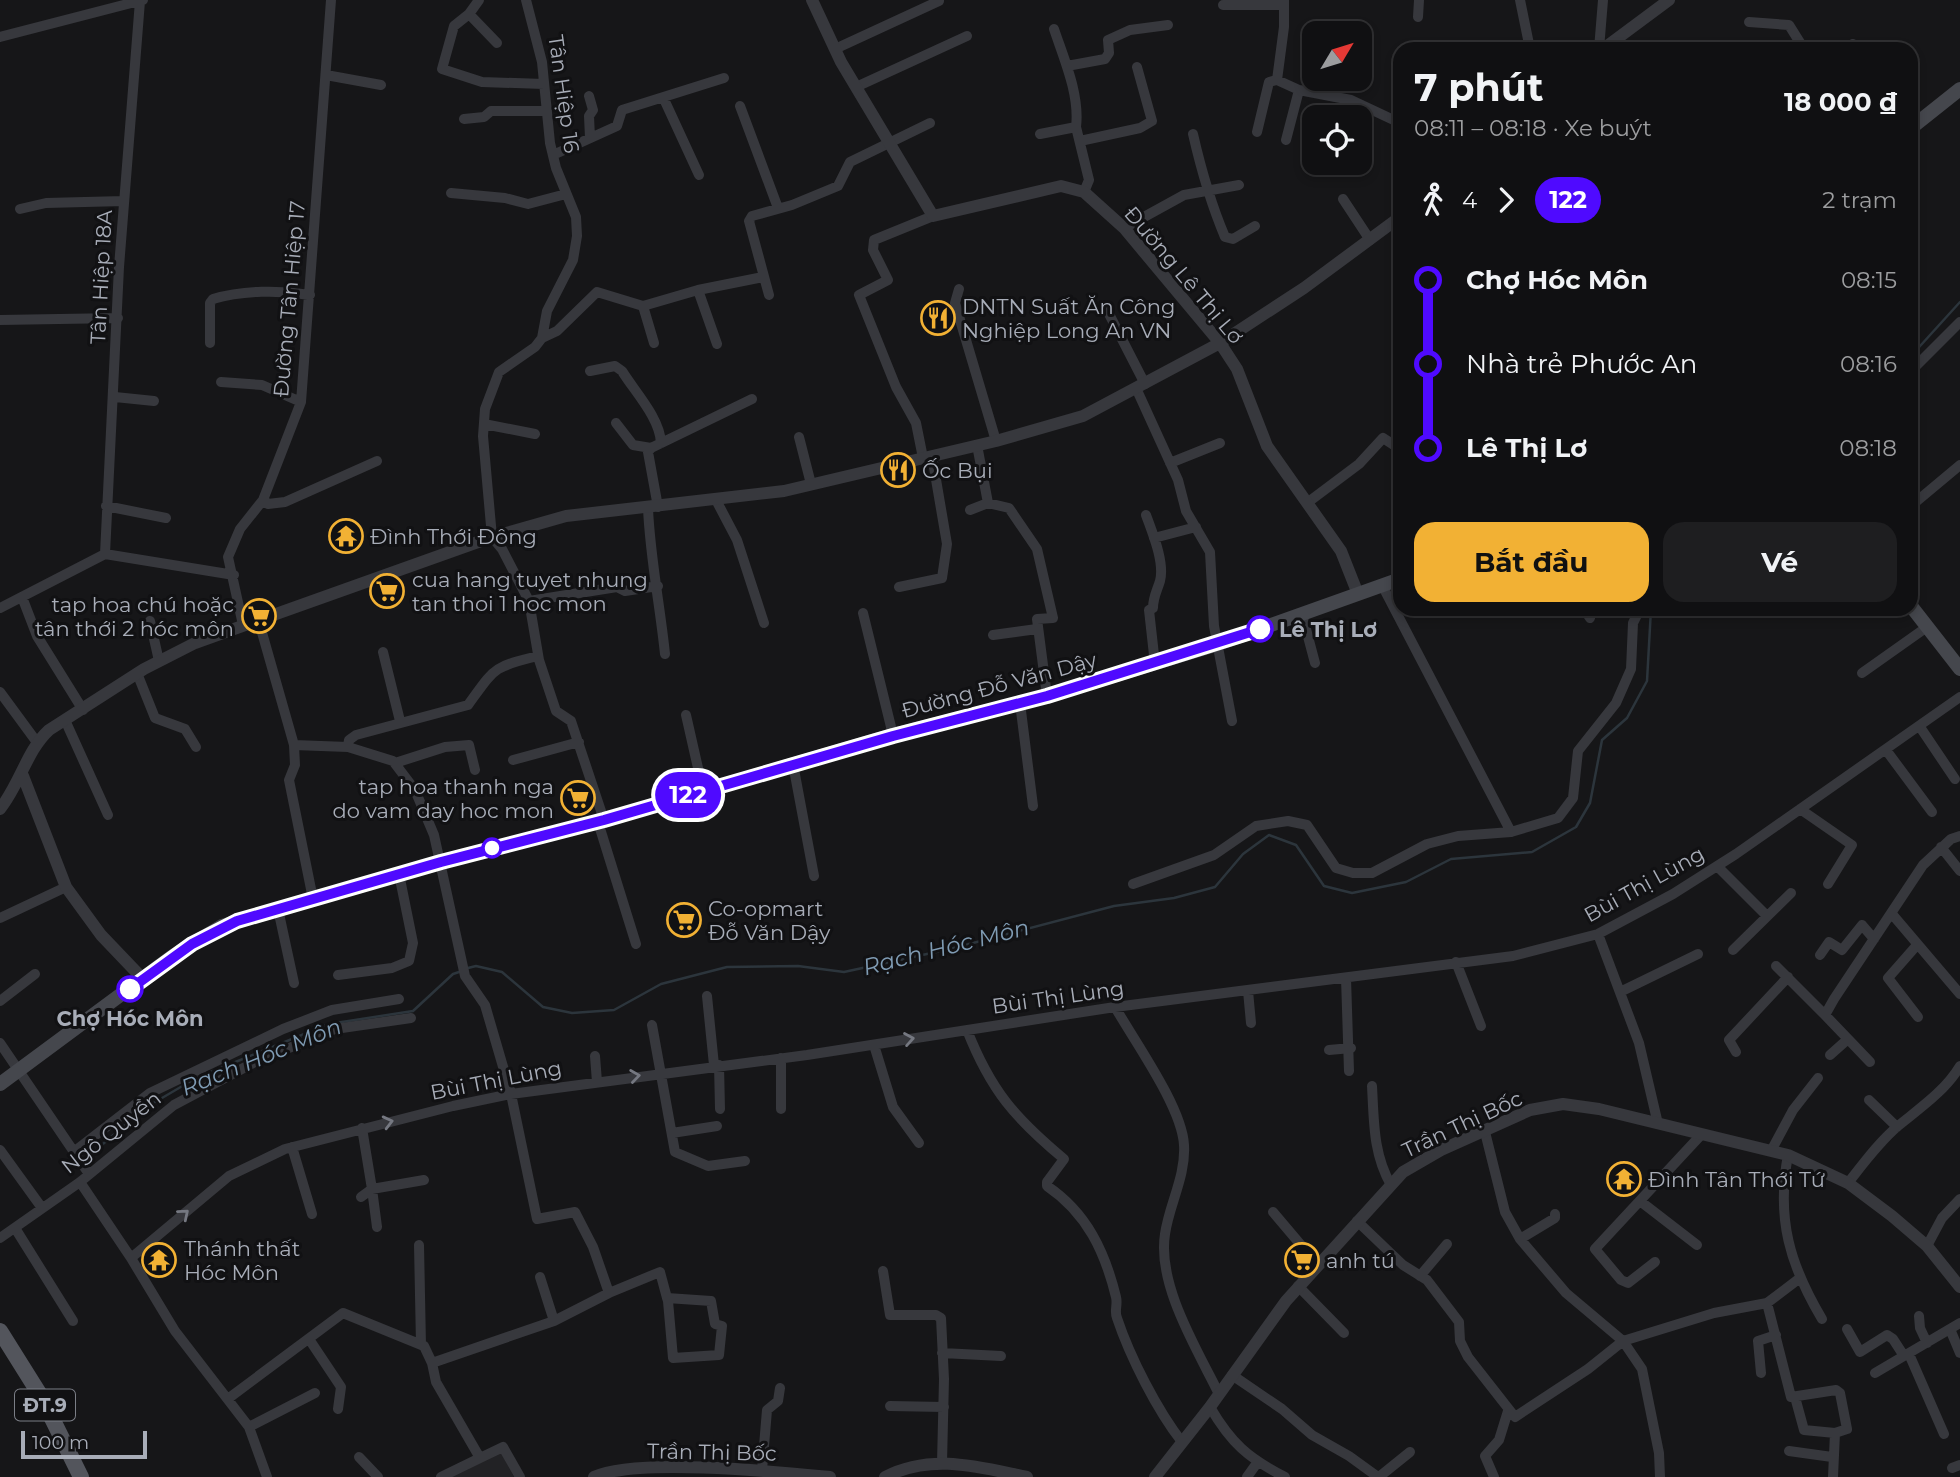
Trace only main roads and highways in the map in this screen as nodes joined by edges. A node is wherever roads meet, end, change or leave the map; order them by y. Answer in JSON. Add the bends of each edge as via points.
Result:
{"nodes":[{"id":1,"x":1960,"y":89,"type":"edge"},
{"id":2,"x":1918,"y":122,"type":"edge"},
{"id":3,"x":1393,"y":582,"type":"edge"},
{"id":4,"x":1918,"y":615,"type":"edge"},
{"id":5,"x":1960,"y":669,"type":"edge"},
{"id":6,"x":0,"y":1084,"type":"edge"},
{"id":7,"x":1,"y":1336,"type":"edge"},
{"id":8,"x":81,"y":1477,"type":"edge"}],
"edges":[{"from":1,"to":2,"type":"main road"},
{"from":3,"to":6,"type":"main road","name":"Đường Đỗ Văn Dậy","via":[[1218,644],[1047,696],[222,926],[173,956]]},
{"from":4,"to":5,"type":"main road"},
{"from":7,"to":8,"type":"main road","number":"ĐT.9","via":[[42,1398]]}]}
